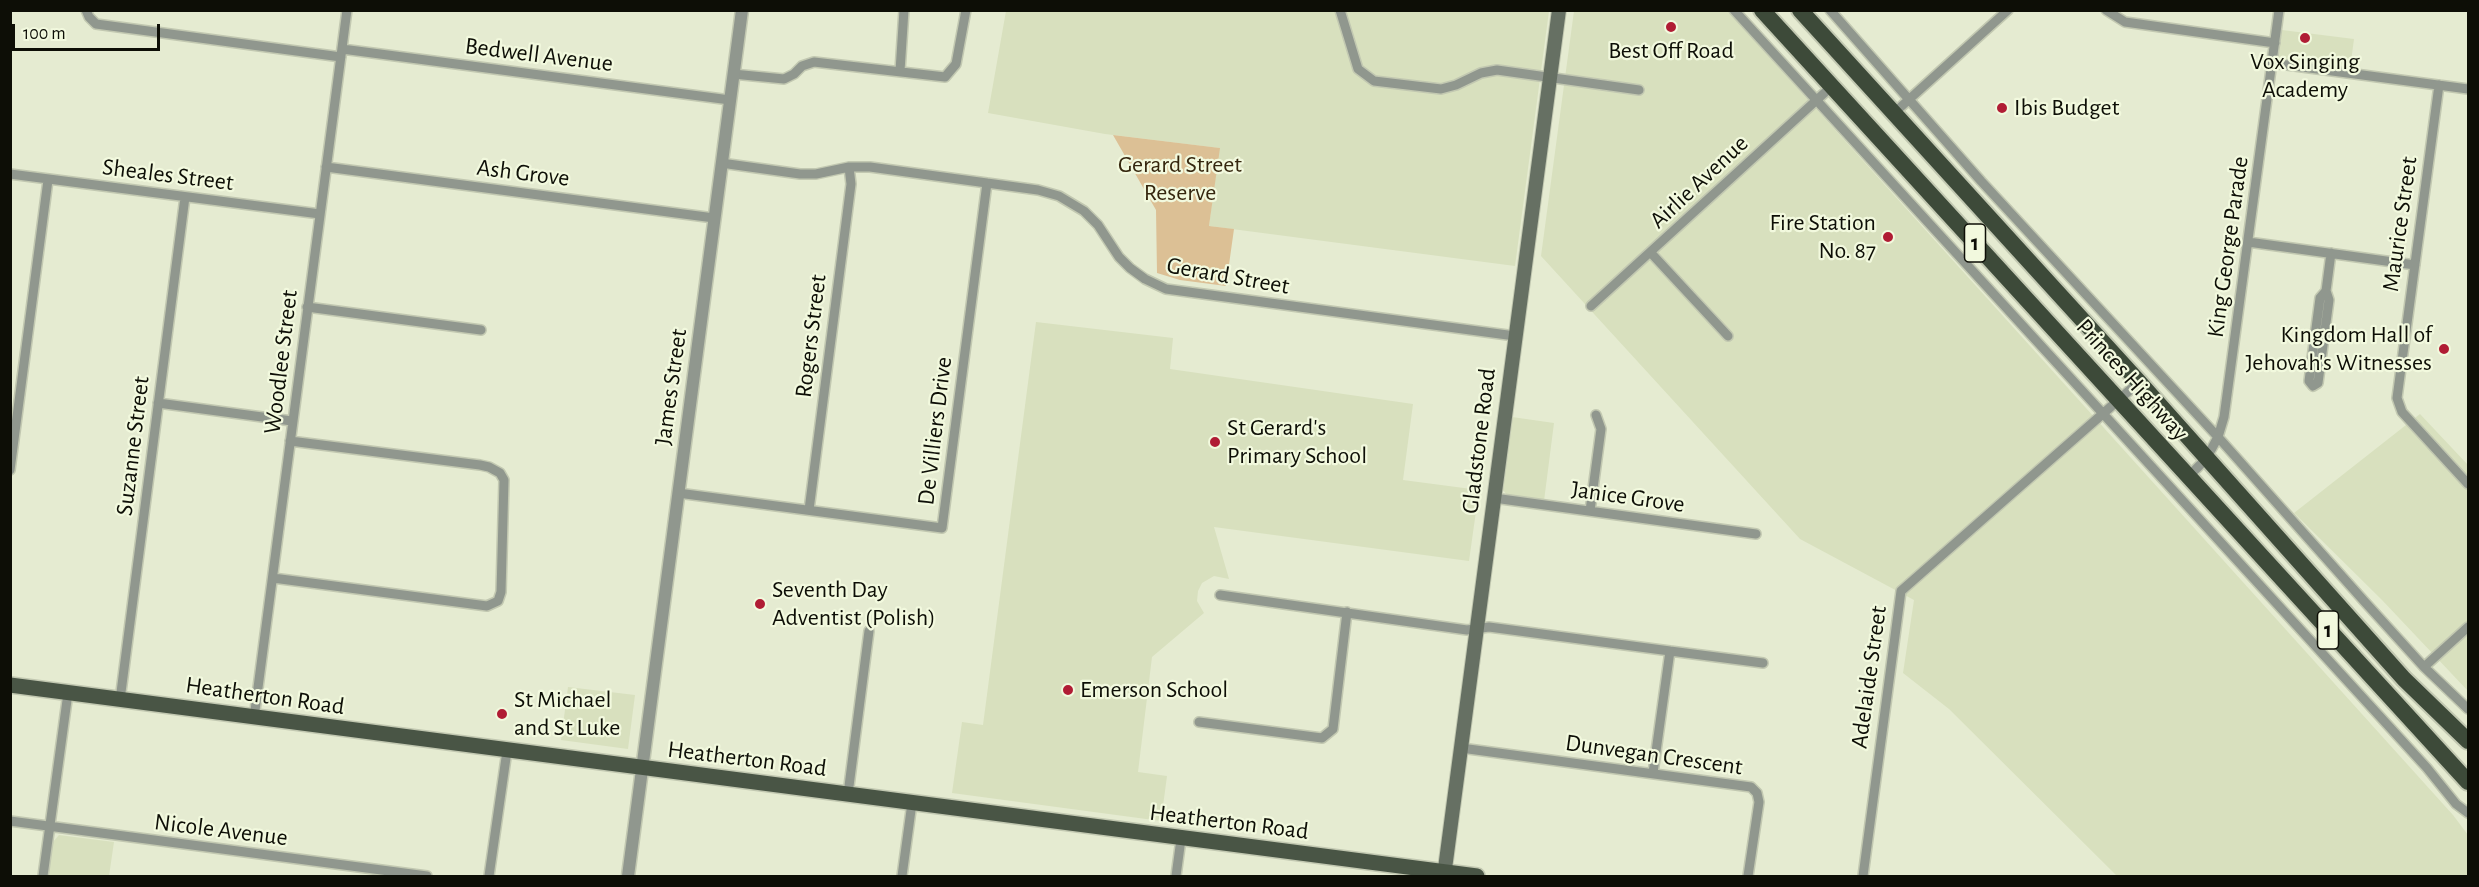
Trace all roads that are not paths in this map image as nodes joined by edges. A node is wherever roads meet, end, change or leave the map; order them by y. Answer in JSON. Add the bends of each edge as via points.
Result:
{"nodes":[{"id":1,"x":86,"y":10,"type":"edge"},
{"id":2,"x":347,"y":10,"type":"edge"},
{"id":3,"x":742,"y":10,"type":"edge"},
{"id":4,"x":904,"y":10,"type":"edge"},
{"id":5,"x":966,"y":10,"type":"edge"},
{"id":6,"x":1340,"y":10,"type":"edge"},
{"id":7,"x":1559,"y":10,"type":"edge"},
{"id":8,"x":1734,"y":10,"type":"edge"},
{"id":9,"x":1762,"y":10,"type":"edge"},
{"id":10,"x":1800,"y":10,"type":"edge"},
{"id":11,"x":1830,"y":10,"type":"edge"},
{"id":12,"x":2008,"y":10,"type":"edge"},
{"id":13,"x":2106,"y":10,"type":"edge"},
{"id":14,"x":2279,"y":10,"type":"edge"},
{"id":15,"x":2275,"y":44,"type":"junction"},
{"id":16,"x":342,"y":53,"type":"junction"},
{"id":17,"x":2272,"y":63,"type":"junction"},
{"id":18,"x":900,"y":71,"type":"junction"},
{"id":19,"x":734,"y":75,"type":"junction"},
{"id":20,"x":1550,"y":77,"type":"junction"},
{"id":21,"x":2439,"y":85,"type":"junction"},
{"id":22,"x":1832,"y":86,"type":"junction"},
{"id":23,"x":2469,"y":89,"type":"edge"},
{"id":24,"x":1639,"y":90,"type":"dead end"},
{"id":25,"x":730,"y":100,"type":"junction"},
{"id":26,"x":1815,"y":100,"type":"junction"},
{"id":27,"x":1909,"y":100,"type":"junction"},
{"id":28,"x":1894,"y":113,"type":"junction"},
{"id":29,"x":722,"y":164,"type":"junction"},
{"id":30,"x":326,"y":167,"type":"junction"},
{"id":31,"x":849,"y":167,"type":"junction"},
{"id":32,"x":10,"y":174,"type":"edge"},
{"id":33,"x":48,"y":180,"type":"junction"},
{"id":34,"x":1981,"y":181,"type":"junction"},
{"id":35,"x":1956,"y":182,"type":"junction"},
{"id":36,"x":987,"y":183,"type":"junction"},
{"id":37,"x":186,"y":197,"type":"junction"},
{"id":38,"x":320,"y":214,"type":"junction"},
{"id":39,"x":714,"y":218,"type":"junction"},
{"id":40,"x":2248,"y":242,"type":"junction"},
{"id":41,"x":1651,"y":253,"type":"junction"},
{"id":42,"x":2331,"y":253,"type":"junction"},
{"id":43,"x":2415,"y":265,"type":"junction"},
{"id":44,"x":2326,"y":291,"type":"junction"},
{"id":45,"x":1591,"y":306,"type":"dead end"},
{"id":46,"x":308,"y":307,"type":"junction"},
{"id":47,"x":482,"y":330,"type":"dead end"},
{"id":48,"x":1515,"y":336,"type":"junction"},
{"id":49,"x":1728,"y":336,"type":"dead end"},
{"id":50,"x":2139,"y":382,"type":"junction"},
{"id":51,"x":2118,"y":400,"type":"junction"},
{"id":52,"x":158,"y":403,"type":"junction"},
{"id":53,"x":2103,"y":413,"type":"junction"},
{"id":54,"x":1596,"y":415,"type":"dead end"},
{"id":55,"x":292,"y":421,"type":"junction"},
{"id":56,"x":2218,"y":437,"type":"junction"},
{"id":57,"x":290,"y":441,"type":"junction"},
{"id":58,"x":2206,"y":459,"type":"junction"},
{"id":59,"x":10,"y":470,"type":"edge"},
{"id":60,"x":2188,"y":477,"type":"junction"},
{"id":61,"x":2469,"y":484,"type":"edge"},
{"id":62,"x":678,"y":494,"type":"junction"},
{"id":63,"x":1494,"y":498,"type":"junction"},
{"id":64,"x":809,"y":510,"type":"junction"},
{"id":65,"x":1590,"y":511,"type":"junction"},
{"id":66,"x":1756,"y":534,"type":"dead end"},
{"id":67,"x":273,"y":578,"type":"junction"},
{"id":68,"x":1220,"y":596,"type":"dead end"},
{"id":69,"x":1347,"y":612,"type":"junction"},
{"id":70,"x":2469,"y":627,"type":"edge"},
{"id":71,"x":1476,"y":628,"type":"junction"},
{"id":72,"x":869,"y":631,"type":"dead end"},
{"id":73,"x":1670,"y":651,"type":"junction"},
{"id":74,"x":1763,"y":663,"type":"dead end"},
{"id":75,"x":2424,"y":667,"type":"junction"},
{"id":76,"x":10,"y":685,"type":"edge"},
{"id":77,"x":68,"y":693,"type":"junction"},
{"id":78,"x":120,"y":700,"type":"junction"},
{"id":79,"x":2469,"y":709,"type":"edge"},
{"id":80,"x":254,"y":718,"type":"junction"},
{"id":81,"x":1199,"y":722,"type":"dead end"},
{"id":82,"x":2469,"y":741,"type":"edge"},
{"id":83,"x":1461,"y":748,"type":"junction"},
{"id":84,"x":507,"y":751,"type":"junction"},
{"id":85,"x":642,"y":768,"type":"junction"},
{"id":86,"x":1653,"y":773,"type":"junction"},
{"id":87,"x":2469,"y":782,"type":"edge"},
{"id":88,"x":848,"y":794,"type":"junction"},
{"id":89,"x":912,"y":803,"type":"junction"},
{"id":90,"x":2469,"y":813,"type":"edge"},
{"id":91,"x":10,"y":821,"type":"edge"},
{"id":92,"x":49,"y":827,"type":"junction"},
{"id":93,"x":1180,"y":839,"type":"junction"},
{"id":94,"x":1444,"y":874,"type":"edge"},
{"id":95,"x":43,"y":876,"type":"edge"},
{"id":96,"x":427,"y":876,"type":"edge"},
{"id":97,"x":489,"y":876,"type":"edge"},
{"id":98,"x":628,"y":876,"type":"edge"},
{"id":99,"x":902,"y":876,"type":"edge"},
{"id":100,"x":1176,"y":876,"type":"edge"},
{"id":101,"x":1477,"y":876,"type":"edge"},
{"id":102,"x":1748,"y":876,"type":"edge"},
{"id":103,"x":1863,"y":876,"type":"edge"}],
"edges":[{"from":1,"to":16,"type":"street","name":"Bedwell Avenue","via":[[96,24],[111,27]]},
{"from":2,"to":16,"type":"street","name":"Woodlee Street"},
{"from":3,"to":19,"type":"street","name":"James Street"},
{"from":4,"to":18,"type":"street"},
{"from":5,"to":18,"type":"street","via":[[956,64],[948,74],[940,78]]},
{"from":6,"to":20,"type":"street","via":[[1358,69],[1374,81],[1441,89],[1491,71]]},
{"from":7,"to":20,"type":"main road","name":"Gladstone Road"},
{"from":8,"to":26,"type":"street","name":"Princes Highway"},
{"from":9,"to":22,"type":"highway","name":"Princes Highway","number":"1"},
{"from":10,"to":28,"type":"highway","name":"Princes Highway","number":"1"},
{"from":11,"to":27,"type":"street","name":"Princes Highway"},
{"from":12,"to":27,"type":"street"},
{"from":13,"to":15,"type":"street","via":[[2125,22]]},
{"from":14,"to":15,"type":"street","name":"King George Parade"},
{"from":15,"to":17,"type":"street","name":"King George Parade"},
{"from":16,"to":25,"type":"street","name":"Bedwell Avenue"},
{"from":16,"to":30,"type":"street","name":"Woodlee Street"},
{"from":17,"to":21,"type":"street"},
{"from":17,"to":40,"type":"street","name":"King George Parade"},
{"from":18,"to":19,"type":"street","via":[[814,62],[784,79]]},
{"from":19,"to":25,"type":"street","name":"James Street"},
{"from":20,"to":24,"type":"street"},
{"from":20,"to":48,"type":"main road","name":"Gladstone Road"},
{"from":21,"to":23,"type":"street"},
{"from":21,"to":43,"type":"street","name":"Maurice Street"},
{"from":22,"to":26,"type":"street","name":"Airlie Avenue"},
{"from":22,"to":51,"type":"highway","name":"Princes Highway","number":"1"},
{"from":25,"to":29,"type":"street","name":"James Street"},
{"from":26,"to":41,"type":"street","name":"Airlie Avenue"},
{"from":26,"to":53,"type":"street","name":"Princes Highway"},
{"from":27,"to":28,"type":"street"},
{"from":27,"to":34,"type":"street","name":"Princes Highway"},
{"from":28,"to":35,"type":"highway","name":"Princes Highway","number":"1"},
{"from":29,"to":31,"type":"street","name":"Gerard Street","via":[[800,174]]},
{"from":29,"to":39,"type":"street","name":"James Street"},
{"from":30,"to":38,"type":"street","name":"Woodlee Street"},
{"from":30,"to":39,"type":"street","name":"Ash Grove"},
{"from":31,"to":36,"type":"street","name":"Gerard Street"},
{"from":31,"to":64,"type":"street","name":"Rogers Street","via":[[851,184]]},
{"from":32,"to":33,"type":"street","name":"Sheales Street"},
{"from":33,"to":37,"type":"street","name":"Sheales Street"},
{"from":33,"to":59,"type":"street"},
{"from":34,"to":35,"type":"street"},
{"from":34,"to":56,"type":"street","name":"Princes Highway"},
{"from":35,"to":50,"type":"highway","name":"Princes Highway","number":"1"},
{"from":36,"to":48,"type":"street","name":"Gerard Street","via":[[1038,190],[1071,202],[1095,221],[1130,268],[1173,291]]},
{"from":36,"to":64,"type":"street","name":"De Villiers Drive","via":[[942,528]]},
{"from":37,"to":38,"type":"street","name":"Sheales Street"},
{"from":37,"to":52,"type":"street","name":"Suzanne Street"},
{"from":38,"to":46,"type":"street","name":"Woodlee Street"},
{"from":39,"to":62,"type":"street","name":"James Street"},
{"from":40,"to":42,"type":"street"},
{"from":40,"to":56,"type":"street","name":"King George Parade"},
{"from":41,"to":45,"type":"street","name":"Airlie Avenue"},
{"from":41,"to":49,"type":"street"},
{"from":42,"to":43,"type":"street"},
{"from":42,"to":44,"type":"street"},
{"from":43,"to":61,"type":"street","name":"Maurice Street","via":[[2397,404]]},
{"from":44,"to":44,"type":"street","via":[[2328,311],[2318,383],[2313,386],[2309,381],[2320,298]]},
{"from":46,"to":47,"type":"street"},
{"from":46,"to":55,"type":"street","name":"Woodlee Street"},
{"from":48,"to":63,"type":"main road","name":"Gladstone Road"},
{"from":50,"to":51,"type":"street","name":"Adelaide Street"},
{"from":50,"to":58,"type":"highway","name":"Princes Highway","number":"1"},
{"from":51,"to":53,"type":"street","name":"Adelaide Street"},
{"from":51,"to":60,"type":"highway","name":"Princes Highway","number":"1"},
{"from":52,"to":55,"type":"street"},
{"from":52,"to":78,"type":"street","name":"Suzanne Street"},
{"from":53,"to":90,"type":"street","name":"Princes Highway","via":[[2456,804]]},
{"from":53,"to":103,"type":"street","name":"Adelaide Street","via":[[1901,591]]},
{"from":54,"to":65,"type":"street","via":[[1602,429]]},
{"from":55,"to":57,"type":"street","name":"Woodlee Street"},
{"from":56,"to":58,"type":"street","name":"King George Parade"},
{"from":56,"to":75,"type":"street","name":"Princes Highway"},
{"from":57,"to":67,"type":"street","name":"Woodlee Street"},
{"from":57,"to":67,"type":"street","via":[[471,464],[500,472],[504,480],[501,592],[498,601],[487,606]]},
{"from":58,"to":60,"type":"street","name":"King George Parade"},
{"from":58,"to":82,"type":"highway","name":"Princes Highway","number":"1","via":[[2404,679]]},
{"from":60,"to":87,"type":"highway","name":"Princes Highway","number":"1"},
{"from":62,"to":64,"type":"street","name":"De Villiers Drive"},
{"from":62,"to":85,"type":"street","name":"James Street"},
{"from":63,"to":65,"type":"street","name":"Janice Grove"},
{"from":63,"to":71,"type":"main road","name":"Gladstone Road"},
{"from":65,"to":66,"type":"street","name":"Janice Grove"},
{"from":67,"to":80,"type":"street","name":"Woodlee Street"},
{"from":68,"to":69,"type":"street"},
{"from":69,"to":71,"type":"street","via":[[1467,630]]},
{"from":69,"to":81,"type":"street","via":[[1333,729],[1322,738]]},
{"from":70,"to":75,"type":"street"},
{"from":71,"to":73,"type":"street"},
{"from":71,"to":83,"type":"main road","name":"Gladstone Road"},
{"from":72,"to":88,"type":"street"},
{"from":73,"to":74,"type":"street"},
{"from":73,"to":86,"type":"street"},
{"from":75,"to":79,"type":"street","name":"Princes Highway"},
{"from":76,"to":77,"type":"main road","name":"Heatherton Road"},
{"from":77,"to":78,"type":"main road","name":"Heatherton Road"},
{"from":77,"to":92,"type":"street"},
{"from":78,"to":80,"type":"main road","name":"Heatherton Road"},
{"from":80,"to":84,"type":"main road","name":"Heatherton Road"},
{"from":83,"to":86,"type":"street","name":"Dunvegan Crescent"},
{"from":83,"to":94,"type":"main road","name":"Gladstone Road"},
{"from":84,"to":85,"type":"main road","name":"Heatherton Road"},
{"from":84,"to":97,"type":"street"},
{"from":85,"to":88,"type":"main road","name":"Heatherton Road"},
{"from":85,"to":98,"type":"street","name":"James Street"},
{"from":86,"to":102,"type":"street","name":"Dunvegan Crescent","via":[[1754,790],[1759,802]]},
{"from":88,"to":89,"type":"main road","name":"Heatherton Road"},
{"from":89,"to":93,"type":"main road","name":"Heatherton Road"},
{"from":89,"to":99,"type":"street"},
{"from":91,"to":92,"type":"street","name":"Nicole Avenue"},
{"from":92,"to":95,"type":"street"},
{"from":92,"to":96,"type":"street","name":"Nicole Avenue"},
{"from":93,"to":94,"type":"main road","name":"Heatherton Road"},
{"from":93,"to":100,"type":"street"},
{"from":94,"to":101,"type":"main road","name":"Heatherton Road"}]}
